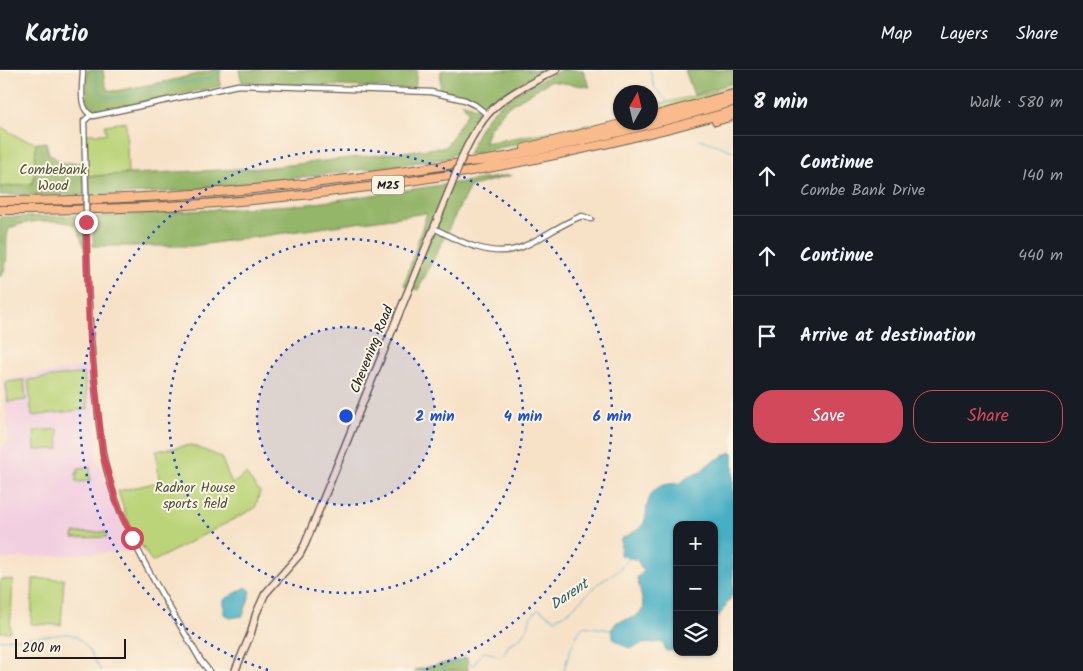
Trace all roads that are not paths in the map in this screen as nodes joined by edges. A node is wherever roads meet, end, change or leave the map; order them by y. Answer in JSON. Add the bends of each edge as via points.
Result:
{"nodes":[{"id":1,"x":83,"y":70,"type":"edge"},
{"id":2,"x":556,"y":70,"type":"edge"},
{"id":3,"x":733,"y":94,"type":"edge"},
{"id":4,"x":733,"y":102,"type":"edge"},
{"id":5,"x":84,"y":110,"type":"junction"},
{"id":6,"x":733,"y":111,"type":"edge"},
{"id":7,"x":487,"y":114,"type":"junction"},
{"id":8,"x":91,"y":115,"type":"junction"},
{"id":9,"x":658,"y":115,"type":"edge"},
{"id":10,"x":733,"y":116,"type":"edge"},
{"id":11,"x":84,"y":122,"type":"junction"},
{"id":12,"x":613,"y":126,"type":"edge"},
{"id":13,"x":616,"y":142,"type":"junction"},
{"id":14,"x":470,"y":162,"type":"junction"},
{"id":15,"x":0,"y":201,"type":"edge"},
{"id":16,"x":0,"y":210,"type":"edge"},
{"id":17,"x":591,"y":219,"type":"dead end"},
{"id":18,"x":434,"y":228,"type":"junction"},
{"id":19,"x":210,"y":671,"type":"edge"},
{"id":20,"x":235,"y":671,"type":"edge"}],
"edges":[{"from":1,"to":5,"type":"street"},
{"from":2,"to":7,"type":"main road","name":"Chevening Road","via":[[512,93]]},
{"from":3,"to":9,"type":"highway"},
{"from":4,"to":14,"type":"highway","number":"M25","via":[[586,140]]},
{"from":5,"to":8,"type":"street"},
{"from":5,"to":11,"type":"street"},
{"from":6,"to":13,"type":"highway","number":"M25"},
{"from":7,"to":8,"type":"street","via":[[465,100],[430,92],[238,85],[101,116]]},
{"from":7,"to":18,"type":"main road","name":"Chevening Road","bridge":true,"via":[[463,155]]},
{"from":8,"to":11,"type":"street"},
{"from":10,"to":13,"type":"highway","number":"M25","via":[[659,136]]},
{"from":11,"to":19,"type":"street","bridge":true,"via":[[89,328],[104,463],[132,538],[201,661]]},
{"from":12,"to":14,"type":"highway","number":"M25"},
{"from":13,"to":16,"type":"highway","number":"M25","via":[[480,170],[306,195],[156,207]]},
{"from":14,"to":15,"type":"highway","number":"M25","via":[[353,180],[236,192],[109,200]]},
{"from":17,"to":18,"type":"street","via":[[582,216],[523,247],[506,251],[487,250]]},
{"from":18,"to":20,"type":"main road","name":"Chevening Road","via":[[306,544],[265,594]]}]}
